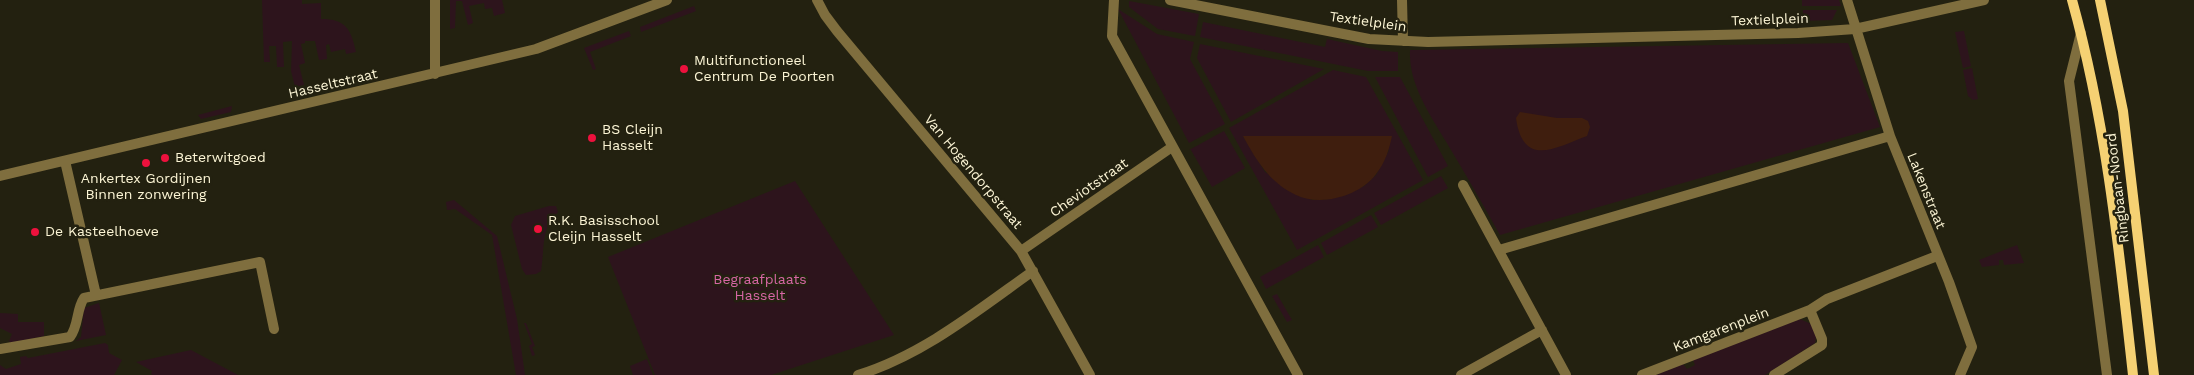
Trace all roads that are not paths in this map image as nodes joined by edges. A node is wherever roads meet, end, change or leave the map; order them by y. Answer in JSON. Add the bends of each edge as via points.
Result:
{"nodes":[{"id":1,"x":435,"y":0,"type":"edge"},
{"id":2,"x":667,"y":0,"type":"edge"},
{"id":3,"x":817,"y":0,"type":"edge"},
{"id":4,"x":1114,"y":0,"type":"edge"},
{"id":5,"x":1170,"y":0,"type":"edge"},
{"id":6,"x":1402,"y":0,"type":"edge"},
{"id":7,"x":1847,"y":0,"type":"edge"},
{"id":8,"x":1984,"y":0,"type":"edge"},
{"id":9,"x":2072,"y":0,"type":"edge"},
{"id":10,"x":2100,"y":0,"type":"edge"},
{"id":11,"x":1855,"y":29,"type":"junction"},
{"id":12,"x":2081,"y":32,"type":"junction"},
{"id":13,"x":1403,"y":42,"type":"junction"},
{"id":14,"x":435,"y":74,"type":"junction"},
{"id":15,"x":1890,"y":136,"type":"junction"},
{"id":16,"x":1172,"y":147,"type":"junction"},
{"id":17,"x":65,"y":160,"type":"junction"},
{"id":18,"x":0,"y":176,"type":"edge"},
{"id":19,"x":1464,"y":185,"type":"dead end"},
{"id":20,"x":1499,"y":250,"type":"junction"},
{"id":21,"x":1021,"y":251,"type":"junction"},
{"id":22,"x":1937,"y":256,"type":"junction"},
{"id":23,"x":1033,"y":271,"type":"junction"},
{"id":24,"x":96,"y":295,"type":"junction"},
{"id":25,"x":1810,"y":310,"type":"junction"},
{"id":26,"x":274,"y":330,"type":"dead end"},
{"id":27,"x":1542,"y":330,"type":"junction"},
{"id":28,"x":0,"y":349,"type":"edge"},
{"id":29,"x":858,"y":375,"type":"edge"},
{"id":30,"x":1090,"y":375,"type":"edge"},
{"id":31,"x":1298,"y":375,"type":"edge"},
{"id":32,"x":1461,"y":375,"type":"edge"},
{"id":33,"x":1566,"y":375,"type":"edge"},
{"id":34,"x":1642,"y":375,"type":"edge"},
{"id":35,"x":1774,"y":375,"type":"edge"},
{"id":36,"x":1960,"y":375,"type":"edge"},
{"id":37,"x":2107,"y":375,"type":"edge"},
{"id":38,"x":2133,"y":375,"type":"edge"},
{"id":39,"x":2154,"y":375,"type":"edge"}],
"edges":[{"from":1,"to":14,"type":"street"},
{"from":2,"to":14,"type":"street","name":"Hasseltstraat","via":[[536,49]]},
{"from":3,"to":21,"type":"street","name":"Van Hogendorpstraat","via":[[837,31]]},
{"from":4,"to":16,"type":"street","via":[[1112,36]]},
{"from":5,"to":13,"type":"street","name":"Textielplein","via":[[1369,39]]},
{"from":6,"to":13,"type":"street"},
{"from":7,"to":11,"type":"street"},
{"from":8,"to":11,"type":"street","name":"Textielplein"},
{"from":9,"to":12,"type":"main road","name":"Ringbaan-Noord"},
{"from":10,"to":39,"type":"main road","name":"Ringbaan-Noord","via":[[2123,111]]},
{"from":11,"to":13,"type":"street","name":"Textielplein"},
{"from":11,"to":15,"type":"street"},
{"from":12,"to":37,"type":"street","via":[[2068,81]]},
{"from":12,"to":38,"type":"main road","name":"Ringbaan-Noord","via":[[2117,233]]},
{"from":14,"to":17,"type":"street","name":"Hasseltstraat"},
{"from":15,"to":20,"type":"street"},
{"from":15,"to":22,"type":"street","name":"Lakenstraat"},
{"from":16,"to":21,"type":"street","name":"Cheviotstraat"},
{"from":16,"to":31,"type":"street"},
{"from":17,"to":18,"type":"street","name":"Hasseltstraat"},
{"from":17,"to":24,"type":"street"},
{"from":19,"to":20,"type":"street"},
{"from":20,"to":27,"type":"street"},
{"from":21,"to":23,"type":"street","name":"Van Hogendorpstraat"},
{"from":22,"to":25,"type":"street","name":"Kamgarenplein","via":[[1827,299]]},
{"from":22,"to":36,"type":"street","name":"Lakenstraat","via":[[1972,347]]},
{"from":23,"to":29,"type":"street","via":[[935,340],[879,369]]},
{"from":23,"to":30,"type":"street","name":"Van Hogendorpstraat"},
{"from":24,"to":26,"type":"street","via":[[260,262]]},
{"from":24,"to":28,"type":"street","via":[[84,298],[80,303],[76,328],[70,337]]},
{"from":25,"to":34,"type":"street","name":"Kamgarenplein"},
{"from":25,"to":35,"type":"street","via":[[1822,345]]},
{"from":27,"to":32,"type":"street"},
{"from":27,"to":33,"type":"street"}]}
